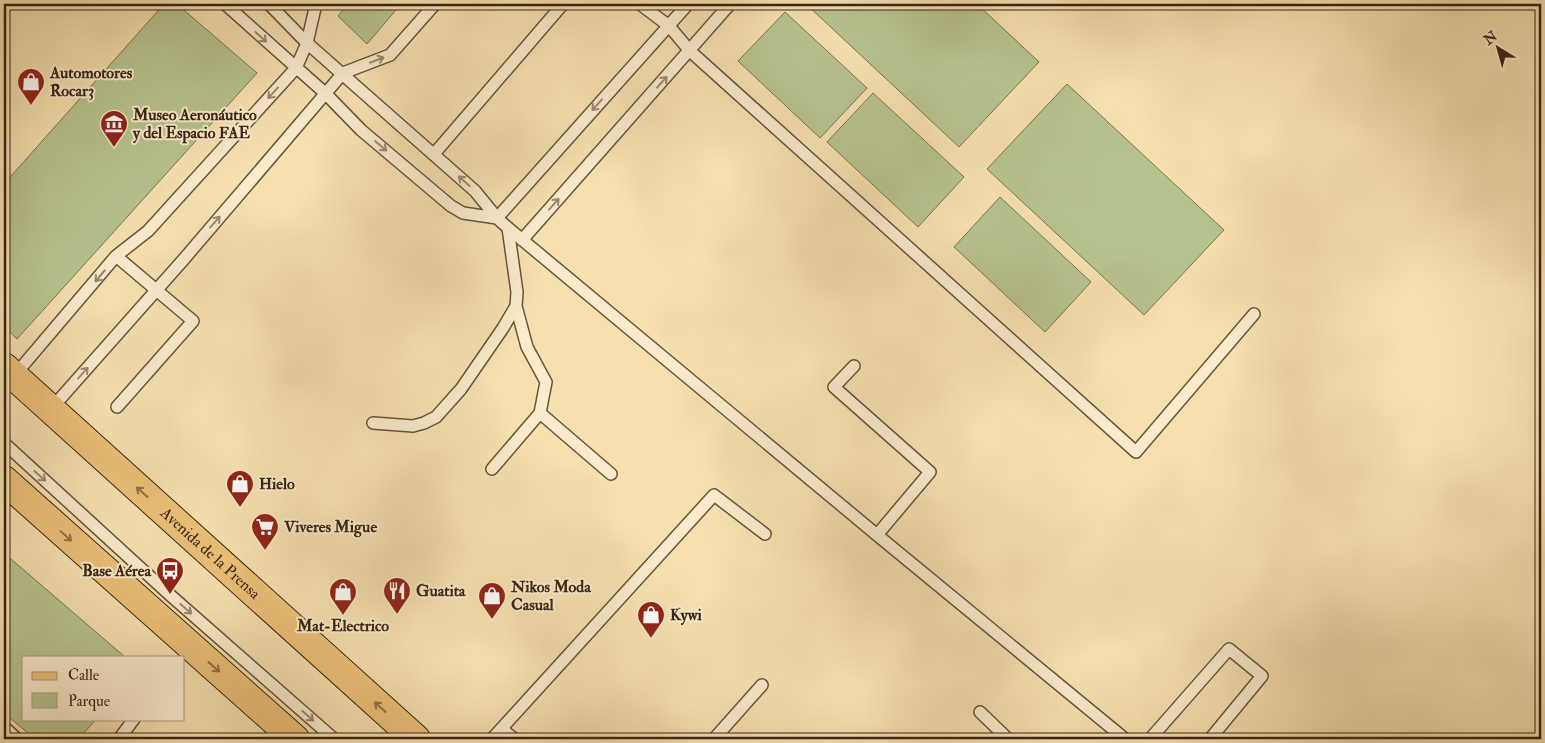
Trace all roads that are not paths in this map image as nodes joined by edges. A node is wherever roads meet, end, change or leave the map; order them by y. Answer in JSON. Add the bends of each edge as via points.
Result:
{"nodes":[{"id":1,"x":225,"y":4,"type":"edge"},
{"id":2,"x":269,"y":4,"type":"edge"},
{"id":3,"x":316,"y":4,"type":"edge"},
{"id":4,"x":435,"y":4,"type":"edge"},
{"id":5,"x":563,"y":4,"type":"edge"},
{"id":6,"x":640,"y":4,"type":"edge"},
{"id":7,"x":688,"y":4,"type":"edge"},
{"id":8,"x":730,"y":4,"type":"edge"},
{"id":9,"x":668,"y":26,"type":"junction"},
{"id":10,"x":307,"y":43,"type":"junction"},
{"id":11,"x":690,"y":51,"type":"junction"},
{"id":12,"x":296,"y":68,"type":"junction"},
{"id":13,"x":342,"y":73,"type":"junction"},
{"id":14,"x":325,"y":94,"type":"junction"},
{"id":15,"x":434,"y":154,"type":"junction"},
{"id":16,"x":496,"y":218,"type":"junction"},
{"id":17,"x":508,"y":228,"type":"junction"},
{"id":18,"x":522,"y":240,"type":"junction"},
{"id":19,"x":116,"y":256,"type":"junction"},
{"id":20,"x":156,"y":290,"type":"junction"},
{"id":21,"x":516,"y":306,"type":"junction"},
{"id":22,"x":1254,"y":314,"type":"dead end"},
{"id":23,"x":854,"y":366,"type":"dead end"},
{"id":24,"x":9,"y":372,"type":"edge"},
{"id":25,"x":117,"y":406,"type":"dead end"},
{"id":26,"x":51,"y":409,"type":"junction"},
{"id":27,"x":540,"y":413,"type":"junction"},
{"id":28,"x":373,"y":423,"type":"dead end"},
{"id":29,"x":4,"y":443,"type":"edge"},
{"id":30,"x":492,"y":470,"type":"dead end"},
{"id":31,"x":611,"y":474,"type":"dead end"},
{"id":32,"x":4,"y":480,"type":"edge"},
{"id":33,"x":765,"y":534,"type":"dead end"},
{"id":34,"x":877,"y":535,"type":"junction"},
{"id":35,"x":186,"y":652,"type":"edge"},
{"id":36,"x":762,"y":685,"type":"dead end"},
{"id":37,"x":980,"y":712,"type":"dead end"},
{"id":38,"x":133,"y":720,"type":"edge"},
{"id":39,"x":4,"y":727,"type":"edge"},
{"id":40,"x":502,"y":729,"type":"junction"},
{"id":41,"x":17,"y":739,"type":"edge"},
{"id":42,"x":119,"y":739,"type":"edge"},
{"id":43,"x":295,"y":739,"type":"edge"},
{"id":44,"x":334,"y":739,"type":"edge"},
{"id":45,"x":416,"y":739,"type":"edge"},
{"id":46,"x":492,"y":739,"type":"edge"},
{"id":47,"x":514,"y":739,"type":"edge"},
{"id":48,"x":714,"y":739,"type":"edge"},
{"id":49,"x":1008,"y":739,"type":"edge"},
{"id":50,"x":1125,"y":739,"type":"edge"},
{"id":51,"x":1150,"y":739,"type":"edge"},
{"id":52,"x":1210,"y":739,"type":"edge"}],
"edges":[{"from":1,"to":12,"type":"lane","one_way":true},
{"from":2,"to":10,"type":"lane"},
{"from":3,"to":10,"type":"lane"},
{"from":13,"to":4,"type":"lane","one_way":true,"via":[[390,55]]},
{"from":5,"to":15,"type":"lane"},
{"from":6,"to":9,"type":"lane"},
{"from":7,"to":9,"type":"lane"},
{"from":8,"to":11,"type":"lane"},
{"from":9,"to":11,"type":"lane"},
{"from":9,"to":16,"type":"lane","one_way":true},
{"from":10,"to":12,"type":"lane"},
{"from":10,"to":13,"type":"lane"},
{"from":18,"to":11,"type":"lane","one_way":true},
{"from":11,"to":22,"type":"lane","via":[[1136,452]]},
{"from":12,"to":14,"type":"lane"},
{"from":12,"to":19,"type":"lane","one_way":true,"via":[[148,231]]},
{"from":13,"to":14,"type":"lane"},
{"from":13,"to":15,"type":"lane"},
{"from":14,"to":16,"type":"lane","one_way":true,"via":[[361,130],[450,206],[463,212]]},
{"from":20,"to":14,"type":"lane","one_way":true},
{"from":16,"to":15,"type":"lane","one_way":true,"via":[[475,191]]},
{"from":16,"to":17,"type":"lane"},
{"from":17,"to":18,"type":"lane"},
{"from":17,"to":21,"type":"lane"},
{"from":18,"to":34,"type":"lane"},
{"from":19,"to":20,"type":"lane"},
{"from":19,"to":24,"type":"lane","one_way":true},
{"from":20,"to":25,"type":"lane","via":[[193,321]]},
{"from":26,"to":20,"type":"lane","one_way":true},
{"from":21,"to":27,"type":"lane","via":[[527,347],[546,382]]},
{"from":21,"to":28,"type":"lane","via":[[461,389],[436,417],[413,426]]},
{"from":23,"to":34,"type":"lane","via":[[834,387],[930,472]]},
{"from":24,"to":26,"type":"main road","name":"Avenida de la Prensa"},
{"from":45,"to":26,"type":"main road","name":"Avenida de la Prensa","one_way":true},
{"from":27,"to":30,"type":"lane"},
{"from":27,"to":31,"type":"lane"},
{"from":29,"to":44,"type":"lane","one_way":true},
{"from":32,"to":35,"type":"main road","one_way":true},
{"from":33,"to":40,"type":"lane","via":[[714,495]]},
{"from":34,"to":50,"type":"lane"},
{"from":35,"to":43,"type":"main road","one_way":true},
{"from":36,"to":48,"type":"lane"},
{"from":37,"to":49,"type":"lane"},
{"from":38,"to":42,"type":"lane"},
{"from":39,"to":41,"type":"lane"},
{"from":40,"to":46,"type":"lane"},
{"from":40,"to":47,"type":"lane"},
{"from":51,"to":52,"type":"lane","via":[[1229,648],[1262,676]]}]}
